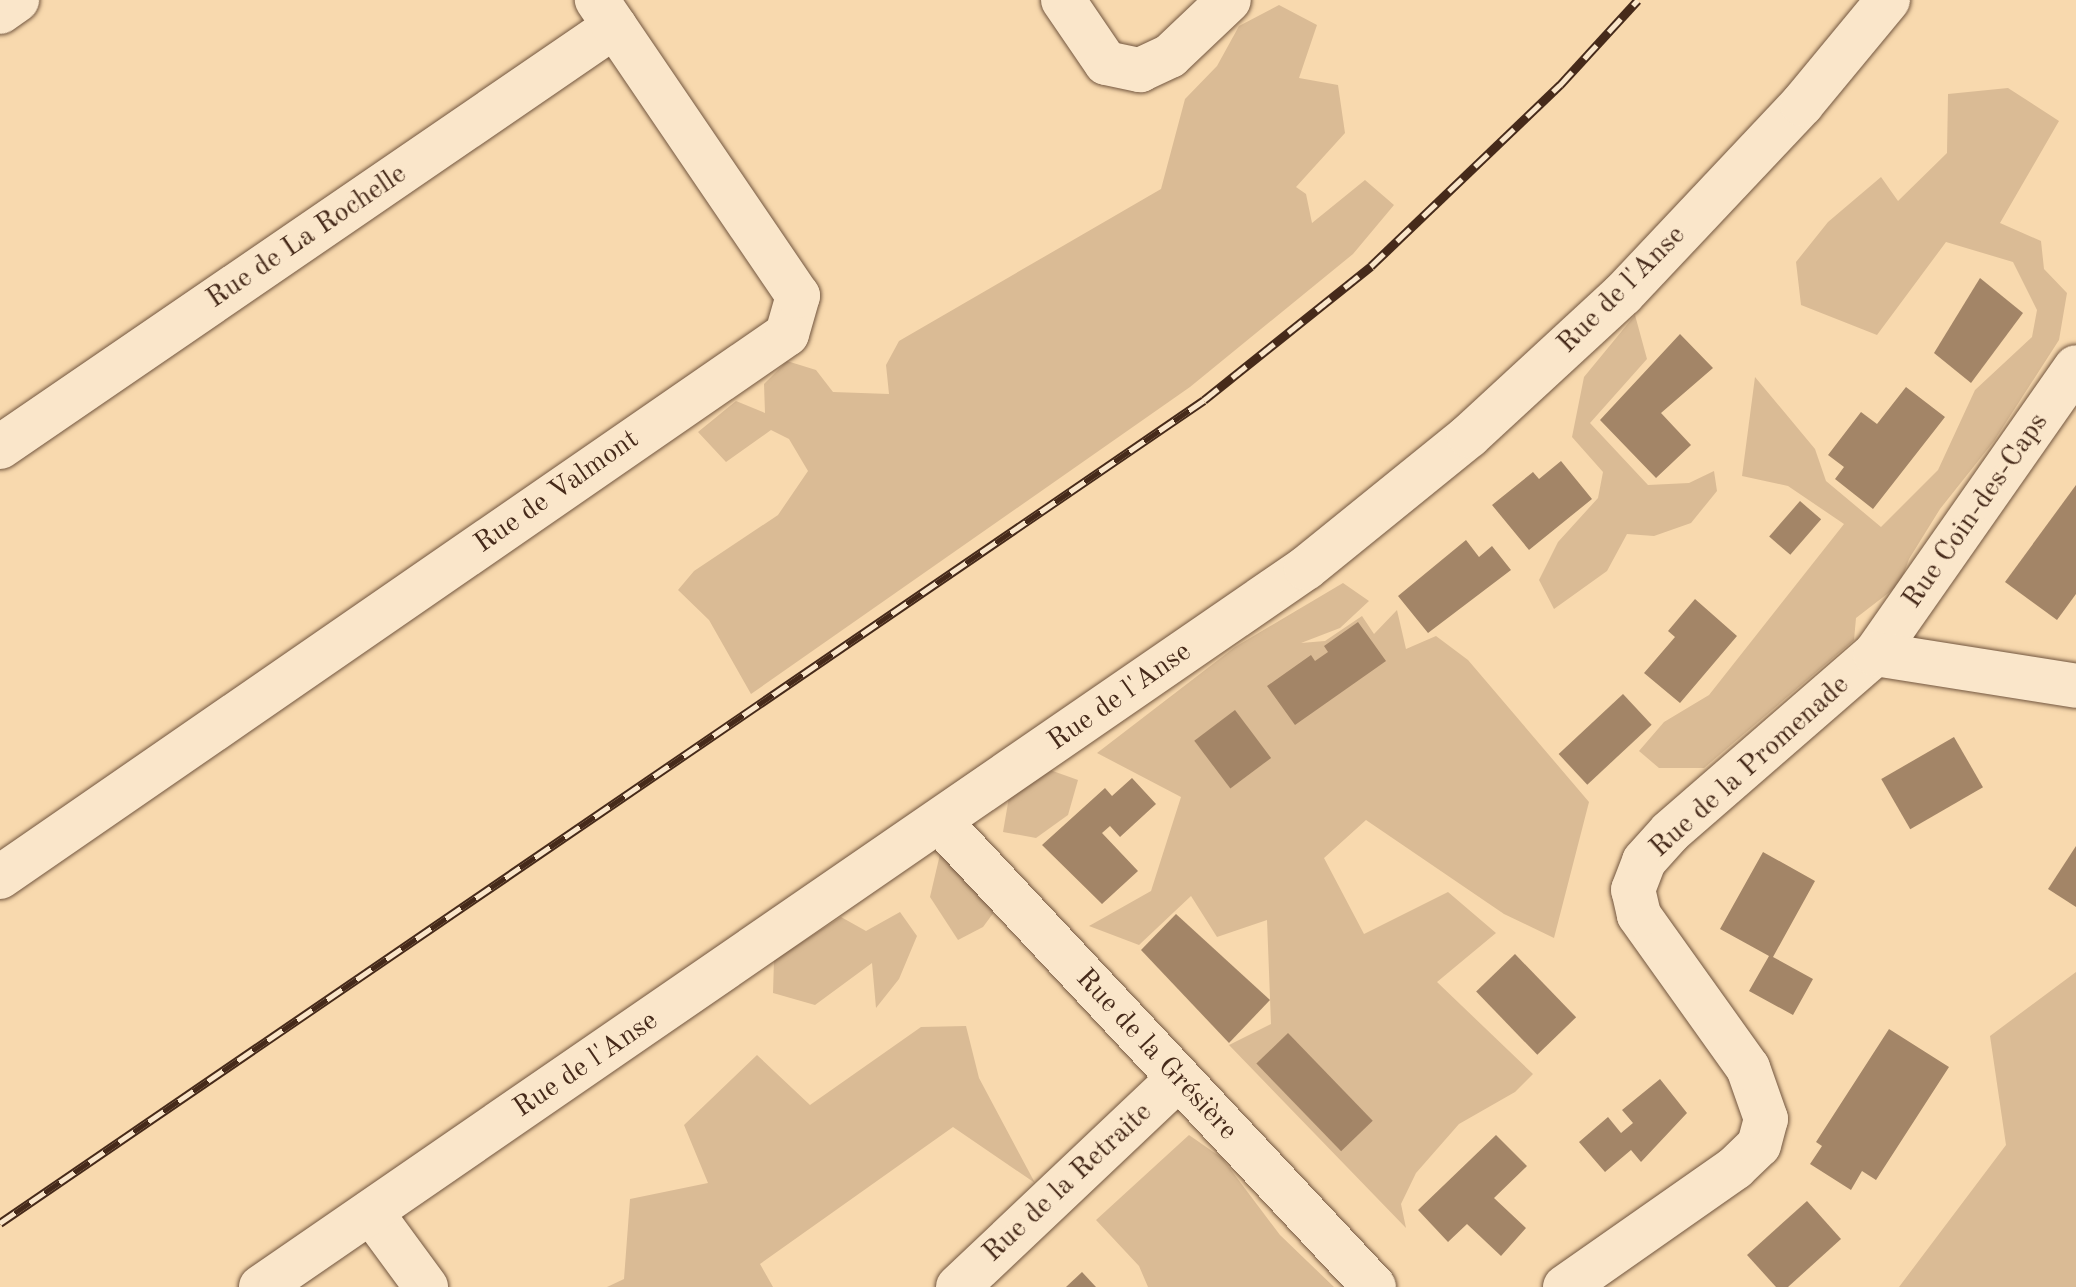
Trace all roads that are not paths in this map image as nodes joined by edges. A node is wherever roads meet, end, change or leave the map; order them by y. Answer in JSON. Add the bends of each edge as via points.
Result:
{"nodes":[{"id":1,"x":17,"y":0,"type":"edge"},
{"id":2,"x":1063,"y":0,"type":"edge"},
{"id":3,"x":1229,"y":0,"type":"edge"},
{"id":4,"x":1888,"y":0,"type":"edge"},
{"id":5,"x":0,"y":12,"type":"edge"},
{"id":6,"x":606,"y":13,"type":"edge"},
{"id":7,"x":2076,"y":367,"type":"edge"},
{"id":8,"x":0,"y":447,"type":"edge"},
{"id":9,"x":1875,"y":654,"type":"junction"},
{"id":10,"x":2076,"y":686,"type":"edge"},
{"id":11,"x":940,"y":822,"type":"junction"},
{"id":12,"x":0,"y":877,"type":"edge"},
{"id":13,"x":1178,"y":1079,"type":"junction"},
{"id":14,"x":371,"y":1212,"type":"junction"},
{"id":15,"x":261,"y":1287,"type":"edge"},
{"id":16,"x":426,"y":1287,"type":"edge"},
{"id":17,"x":958,"y":1287,"type":"edge"},
{"id":18,"x":1374,"y":1287,"type":"edge"},
{"id":19,"x":1565,"y":1287,"type":"edge"}],
"edges":[{"from":1,"to":5,"type":"street"},
{"from":2,"to":3,"type":"street","via":[[1106,63],[1140,70],[1170,56]]},
{"from":4,"to":11,"type":"street","name":"Rue de l'Anse","via":[[1802,104],[1623,294],[1469,436],[1306,568]]},
{"from":6,"to":8,"type":"street","name":"Rue de La Rochelle"},
{"from":6,"to":12,"type":"street","name":"Rue de Valmont","via":[[798,296],[787,334]]},
{"from":7,"to":9,"type":"street","name":"Rue Coin-des-Caps"},
{"from":9,"to":10,"type":"street","name":"Rue de la Promenade"},
{"from":9,"to":19,"type":"street","name":"Rue de la Promenade","via":[[1670,832],[1644,861],[1633,890],[1639,915],[1748,1068],[1766,1119],[1759,1145],[1735,1168]]},
{"from":11,"to":13,"type":"street","name":"Rue de la Grésière"},
{"from":11,"to":14,"type":"street","name":"Rue de l'Anse"},
{"from":13,"to":17,"type":"street","name":"Rue de la Retraite"},
{"from":13,"to":18,"type":"street","name":"Rue de la Grésière"},
{"from":14,"to":15,"type":"street","name":"Rue de l'Anse"},
{"from":14,"to":16,"type":"street"}]}
